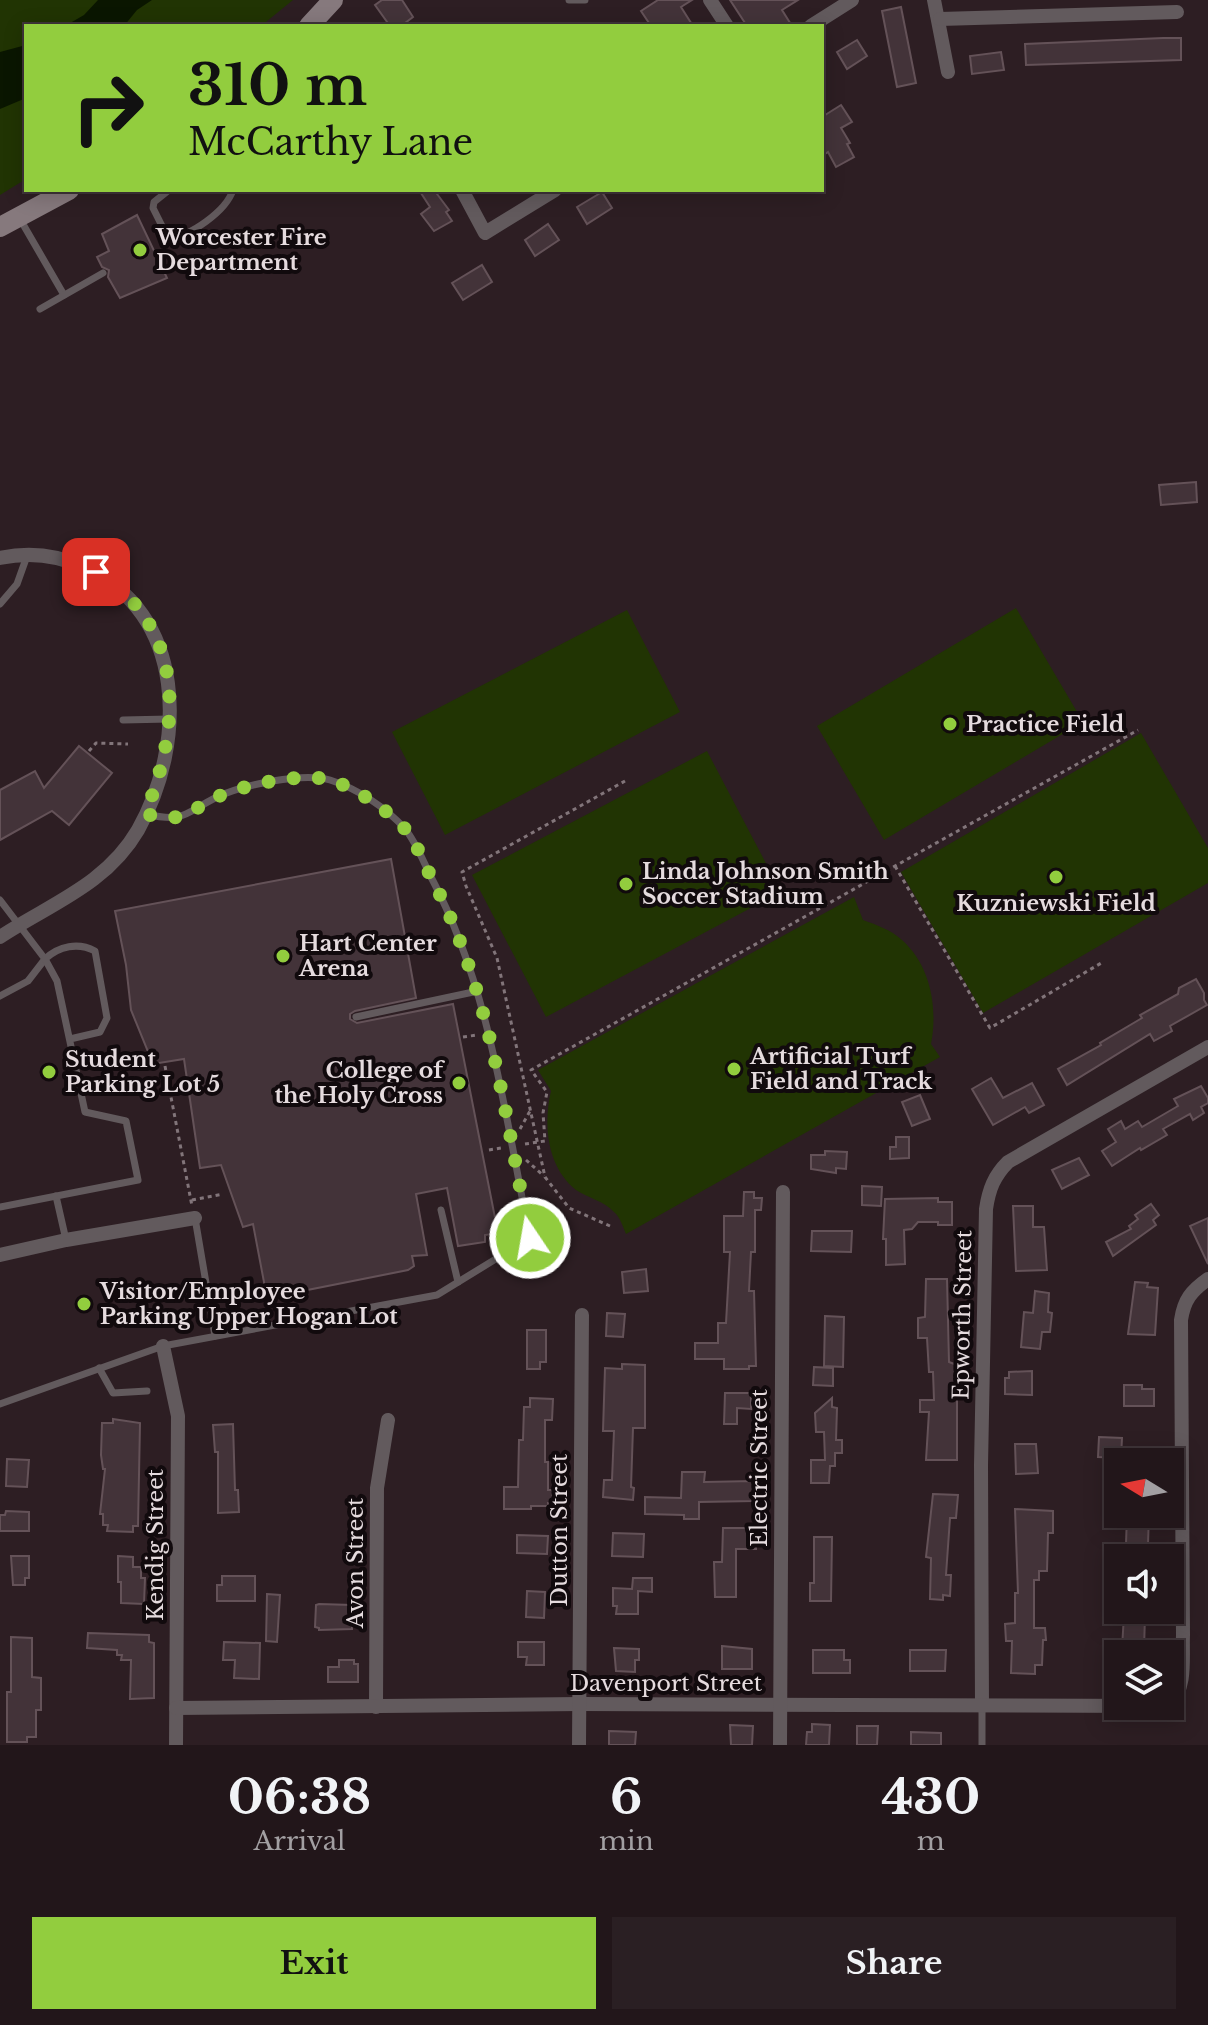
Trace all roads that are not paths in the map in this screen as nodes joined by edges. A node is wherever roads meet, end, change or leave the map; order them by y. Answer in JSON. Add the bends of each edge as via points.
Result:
{"nodes":[{"id":1,"x":333,"y":0,"type":"edge"},
{"id":2,"x":569,"y":0,"type":"edge"},
{"id":3,"x":585,"y":0,"type":"edge"},
{"id":4,"x":710,"y":0,"type":"edge"},
{"id":5,"x":852,"y":0,"type":"edge"},
{"id":6,"x":934,"y":0,"type":"edge"},
{"id":7,"x":1177,"y":12,"type":"dead end"},
{"id":8,"x":940,"y":19,"type":"junction"},
{"id":9,"x":311,"y":24,"type":"edge"},
{"id":10,"x":726,"y":24,"type":"edge"},
{"id":11,"x":814,"y":24,"type":"edge"},
{"id":12,"x":948,"y":72,"type":"dead end"},
{"id":13,"x":65,"y":192,"type":"edge"},
{"id":14,"x":166,"y":192,"type":"edge"},
{"id":15,"x":232,"y":192,"type":"edge"},
{"id":16,"x":463,"y":192,"type":"edge"},
{"id":17,"x":552,"y":192,"type":"edge"},
{"id":18,"x":19,"y":217,"type":"junction"},
{"id":19,"x":0,"y":227,"type":"edge"},
{"id":20,"x":103,"y":273,"type":"dead end"},
{"id":21,"x":64,"y":295,"type":"junction"},
{"id":22,"x":40,"y":309,"type":"dead end"},
{"id":23,"x":28,"y":554,"type":"junction"},
{"id":24,"x":0,"y":558,"type":"edge"},
{"id":25,"x":0,"y":604,"type":"edge"},
{"id":26,"x":169,"y":719,"type":"junction"},
{"id":27,"x":123,"y":720,"type":"dead end"},
{"id":28,"x":145,"y":814,"type":"junction"},
{"id":29,"x":0,"y":900,"type":"edge"},
{"id":30,"x":17,"y":925,"type":"junction"},
{"id":31,"x":0,"y":937,"type":"edge"},
{"id":32,"x":45,"y":959,"type":"junction"},
{"id":33,"x":478,"y":991,"type":"junction"},
{"id":34,"x":0,"y":996,"type":"edge"},
{"id":35,"x":356,"y":1017,"type":"dead end"},
{"id":36,"x":70,"y":1039,"type":"junction"},
{"id":37,"x":1208,"y":1047,"type":"edge"},
{"id":38,"x":783,"y":1192,"type":"dead end"},
{"id":39,"x":56,"y":1196,"type":"junction"},
{"id":40,"x":0,"y":1207,"type":"edge"},
{"id":41,"x":441,"y":1210,"type":"dead end"},
{"id":42,"x":195,"y":1218,"type":"joint"},
{"id":43,"x":66,"y":1240,"type":"junction"},
{"id":44,"x":0,"y":1255,"type":"edge"},
{"id":45,"x":1208,"y":1279,"type":"edge"},
{"id":46,"x":458,"y":1282,"type":"junction"},
{"id":47,"x":582,"y":1315,"type":"dead end"},
{"id":48,"x":215,"y":1336,"type":"junction"},
{"id":49,"x":163,"y":1346,"type":"junction"},
{"id":50,"x":99,"y":1368,"type":"junction"},
{"id":51,"x":147,"y":1391,"type":"dead end"},
{"id":52,"x":0,"y":1404,"type":"edge"},
{"id":53,"x":388,"y":1420,"type":"dead end"},
{"id":54,"x":1183,"y":1640,"type":"edge"},
{"id":55,"x":580,"y":1704,"type":"junction"},
{"id":56,"x":780,"y":1706,"type":"junction"},
{"id":57,"x":982,"y":1706,"type":"junction"},
{"id":58,"x":1104,"y":1706,"type":"edge"},
{"id":59,"x":376,"y":1707,"type":"junction"},
{"id":60,"x":176,"y":1708,"type":"junction"},
{"id":61,"x":176,"y":1745,"type":"edge"},
{"id":62,"x":579,"y":1745,"type":"edge"},
{"id":63,"x":780,"y":1745,"type":"edge"},
{"id":64,"x":982,"y":1745,"type":"edge"}],
"edges":[{"from":1,"to":9,"type":"main road"},
{"from":2,"to":3,"type":"lane"},
{"from":4,"to":10,"type":"street"},
{"from":5,"to":11,"type":"street"},
{"from":6,"to":8,"type":"street"},
{"from":7,"to":8,"type":"street"},
{"from":8,"to":12,"type":"street"},
{"from":13,"to":18,"type":"main road"},
{"from":14,"to":15,"type":"lane","via":[[153,208],[168,238],[176,238],[226,206]]},
{"from":16,"to":17,"type":"street","via":[[485,233]]},
{"from":18,"to":19,"type":"main road"},
{"from":18,"to":21,"type":"lane"},
{"from":20,"to":21,"type":"lane"},
{"from":21,"to":22,"type":"lane"},
{"from":23,"to":24,"type":"street"},
{"from":23,"to":25,"type":"lane","via":[[17,584]]},
{"from":23,"to":26,"type":"street","via":[[96,572],[134,601],[162,648],[169,678]]},
{"from":26,"to":27,"type":"lane"},
{"from":26,"to":28,"type":"street","via":[[163,762]]},
{"from":28,"to":30,"type":"street","via":[[99,877]]},
{"from":28,"to":33,"type":"lane","via":[[185,817],[219,796],[286,778],[329,780],[348,789],[387,810],[407,832],[442,897]]},
{"from":29,"to":30,"type":"lane"},
{"from":30,"to":31,"type":"street"},
{"from":30,"to":32,"type":"lane"},
{"from":32,"to":34,"type":"lane","via":[[28,981]]},
{"from":32,"to":36,"type":"lane","via":[[57,981]]},
{"from":32,"to":36,"type":"lane","via":[[55,949],[84,945],[95,951],[107,1018],[100,1032]]},
{"from":33,"to":35,"type":"lane"},
{"from":33,"to":46,"type":"lane","via":[[530,1238]]},
{"from":36,"to":39,"type":"lane","via":[[85,1112],[126,1121],[138,1180]]},
{"from":37,"to":57,"type":"street","name":"Epworth Street","via":[[1008,1162],[995,1175],[989,1192],[981,1465]]},
{"from":38,"to":56,"type":"street","name":"Electric Street"},
{"from":39,"to":40,"type":"lane"},
{"from":39,"to":43,"type":"lane"},
{"from":41,"to":46,"type":"lane"},
{"from":42,"to":43,"type":"street"},
{"from":42,"to":48,"type":"lane"},
{"from":43,"to":44,"type":"street"},
{"from":45,"to":54,"type":"street","via":[[1192,1291],[1181,1320]]},
{"from":46,"to":48,"type":"lane","via":[[437,1295]]},
{"from":47,"to":55,"type":"street","name":"Dutton Street"},
{"from":48,"to":49,"type":"lane"},
{"from":49,"to":50,"type":"lane"},
{"from":49,"to":60,"type":"street","name":"Kendig Street","via":[[178,1416]]},
{"from":50,"to":51,"type":"lane","via":[[113,1393]]},
{"from":50,"to":52,"type":"lane"},
{"from":53,"to":59,"type":"street","name":"Avon Street","via":[[377,1488]]},
{"from":55,"to":56,"type":"street","name":"Davenport Street"},
{"from":55,"to":59,"type":"street","name":"Davenport Street"},
{"from":55,"to":62,"type":"street","name":"Dutton Street"},
{"from":56,"to":57,"type":"street","name":"Davenport Street"},
{"from":56,"to":63,"type":"street","name":"Electric Street"},
{"from":57,"to":58,"type":"street","name":"Davenport Street"},
{"from":57,"to":64,"type":"lane"},
{"from":59,"to":60,"type":"street","name":"Davenport Street"},
{"from":60,"to":61,"type":"street","name":"Kendig Street"}]}
